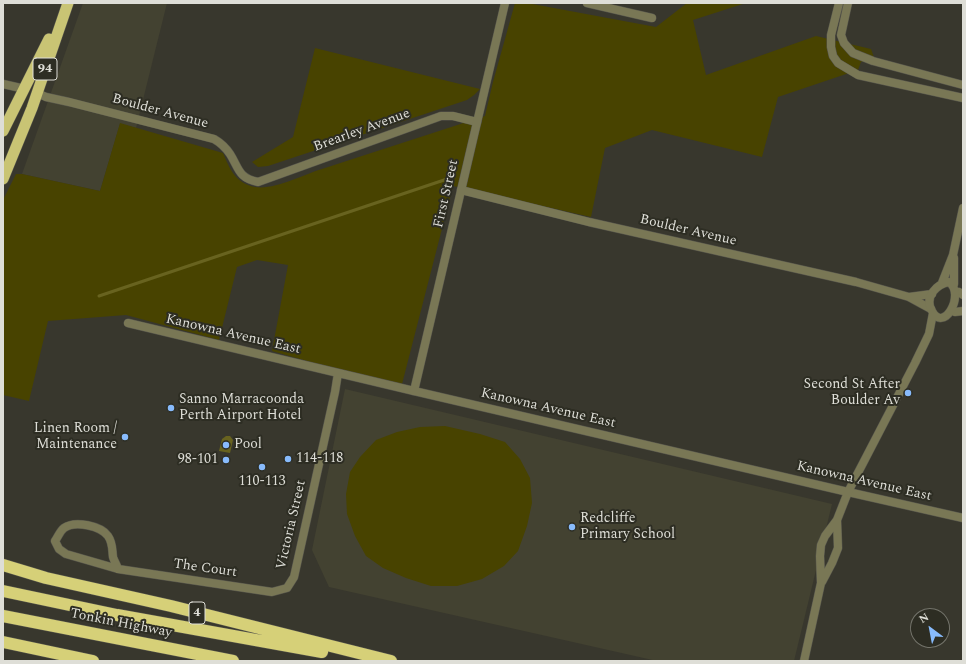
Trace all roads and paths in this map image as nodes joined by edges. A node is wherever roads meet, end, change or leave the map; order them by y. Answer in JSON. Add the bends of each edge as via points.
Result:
{"nodes":[{"id":1,"x":68,"y":3,"type":"edge"},
{"id":2,"x":505,"y":3,"type":"edge"},
{"id":3,"x":587,"y":3,"type":"edge"},
{"id":4,"x":839,"y":3,"type":"edge"},
{"id":5,"x":848,"y":3,"type":"edge"},
{"id":6,"x":652,"y":18,"type":"dead end"},
{"id":7,"x":3,"y":84,"type":"edge"},
{"id":8,"x":963,"y":85,"type":"edge"},
{"id":9,"x":25,"y":89,"type":"junction"},
{"id":10,"x":37,"y":93,"type":"junction"},
{"id":11,"x":942,"y":94,"type":"junction"},
{"id":12,"x":963,"y":98,"type":"edge"},
{"id":13,"x":963,"y":103,"type":"edge"},
{"id":14,"x":477,"y":122,"type":"junction"},
{"id":15,"x":3,"y":131,"type":"edge"},
{"id":16,"x":3,"y":179,"type":"edge"},
{"id":17,"x":258,"y":182,"type":"joint"},
{"id":18,"x":461,"y":190,"type":"junction"},
{"id":19,"x":963,"y":208,"type":"edge"},
{"id":20,"x":954,"y":255,"type":"junction"},
{"id":21,"x":942,"y":283,"type":"junction"},
{"id":22,"x":959,"y":290,"type":"edge"},
{"id":23,"x":932,"y":294,"type":"junction"},
{"id":24,"x":909,"y":297,"type":"junction"},
{"id":25,"x":932,"y":311,"type":"junction"},
{"id":26,"x":959,"y":311,"type":"edge"},
{"id":27,"x":943,"y":318,"type":"junction"},
{"id":28,"x":128,"y":323,"type":"dead end"},
{"id":29,"x":929,"y":334,"type":"junction"},
{"id":30,"x":338,"y":373,"type":"junction"},
{"id":31,"x":414,"y":391,"type":"junction"},
{"id":32,"x":848,"y":492,"type":"junction"},
{"id":33,"x":963,"y":518,"type":"edge"},
{"id":34,"x":838,"y":520,"type":"junction"},
{"id":35,"x":3,"y":565,"type":"edge"},
{"id":36,"x":118,"y":569,"type":"junction"},
{"id":37,"x":821,"y":583,"type":"junction"},
{"id":38,"x":287,"y":588,"type":"joint"},
{"id":39,"x":3,"y":591,"type":"edge"},
{"id":40,"x":3,"y":616,"type":"edge"},
{"id":41,"x":3,"y":642,"type":"edge"},
{"id":42,"x":93,"y":661,"type":"edge"},
{"id":43,"x":233,"y":661,"type":"edge"},
{"id":44,"x":373,"y":661,"type":"edge"},
{"id":45,"x":391,"y":661,"type":"edge"},
{"id":46,"x":804,"y":661,"type":"edge"}],
"edges":[{"from":1,"to":9,"type":"highway","number":"94"},
{"from":1,"to":10,"type":"highway","number":"94"},
{"from":2,"to":14,"type":"street","name":"First Street"},
{"from":3,"to":6,"type":"street"},
{"from":4,"to":11,"type":"street","via":[[831,35],[833,56],[838,63],[858,75]]},
{"from":5,"to":8,"type":"street","via":[[841,35],[844,44],[853,53],[873,61]]},
{"from":7,"to":9,"type":"street"},
{"from":9,"to":15,"type":"highway","number":"94"},
{"from":10,"to":16,"type":"highway","number":"94"},
{"from":10,"to":17,"type":"street","name":"Boulder Avenue","via":[[214,139],[223,145],[244,176]]},
{"from":11,"to":12,"type":"street"},
{"from":11,"to":13,"type":"street"},
{"from":14,"to":17,"type":"street","name":"Brearley Avenue","via":[[441,116]]},
{"from":14,"to":18,"type":"street","name":"First Street"},
{"from":18,"to":24,"type":"street","name":"Boulder Avenue","via":[[589,222],[856,282]]},
{"from":18,"to":31,"type":"street","name":"First Street"},
{"from":19,"to":20,"type":"street"},
{"from":20,"to":21,"type":"street"},
{"from":20,"to":22,"type":"street"},
{"from":21,"to":22,"type":"street","via":[[949,282]]},
{"from":21,"to":23,"type":"street"},
{"from":22,"to":26,"type":"street"},
{"from":23,"to":24,"type":"street","name":"Boulder Avenue"},
{"from":23,"to":25,"type":"street"},
{"from":24,"to":25,"type":"street","name":"Boulder Avenue"},
{"from":25,"to":27,"type":"street","via":[[937,317]]},
{"from":25,"to":29,"type":"street"},
{"from":26,"to":27,"type":"street"},
{"from":27,"to":29,"type":"street"},
{"from":28,"to":30,"type":"street","name":"Kanowna Avenue East"},
{"from":29,"to":32,"type":"street"},
{"from":30,"to":31,"type":"street","name":"Kanowna Avenue East"},
{"from":30,"to":38,"type":"street","name":"Victoria Street","via":[[294,577]]},
{"from":31,"to":32,"type":"street","name":"Kanowna Avenue East"},
{"from":32,"to":33,"type":"street","name":"Kanowna Avenue East"},
{"from":32,"to":34,"type":"street"},
{"from":34,"to":37,"type":"street","via":[[838,548]]},
{"from":34,"to":37,"type":"street","via":[[825,536],[822,545]]},
{"from":35,"to":45,"type":"highway","number":"4","via":[[46,578],[171,606]]},
{"from":36,"to":36,"type":"street","name":"The Court","via":[[66,554],[59,549],[56,541],[64,528],[73,525],[82,524],[100,530],[108,536]]},
{"from":36,"to":38,"type":"street","name":"The Court","via":[[272,592]]},
{"from":37,"to":46,"type":"street"},
{"from":39,"to":44,"type":"highway","number":"4","via":[[117,615]]},
{"from":40,"to":43,"type":"highway","name":"Tonkin Highway"},
{"from":41,"to":42,"type":"highway"}]}
